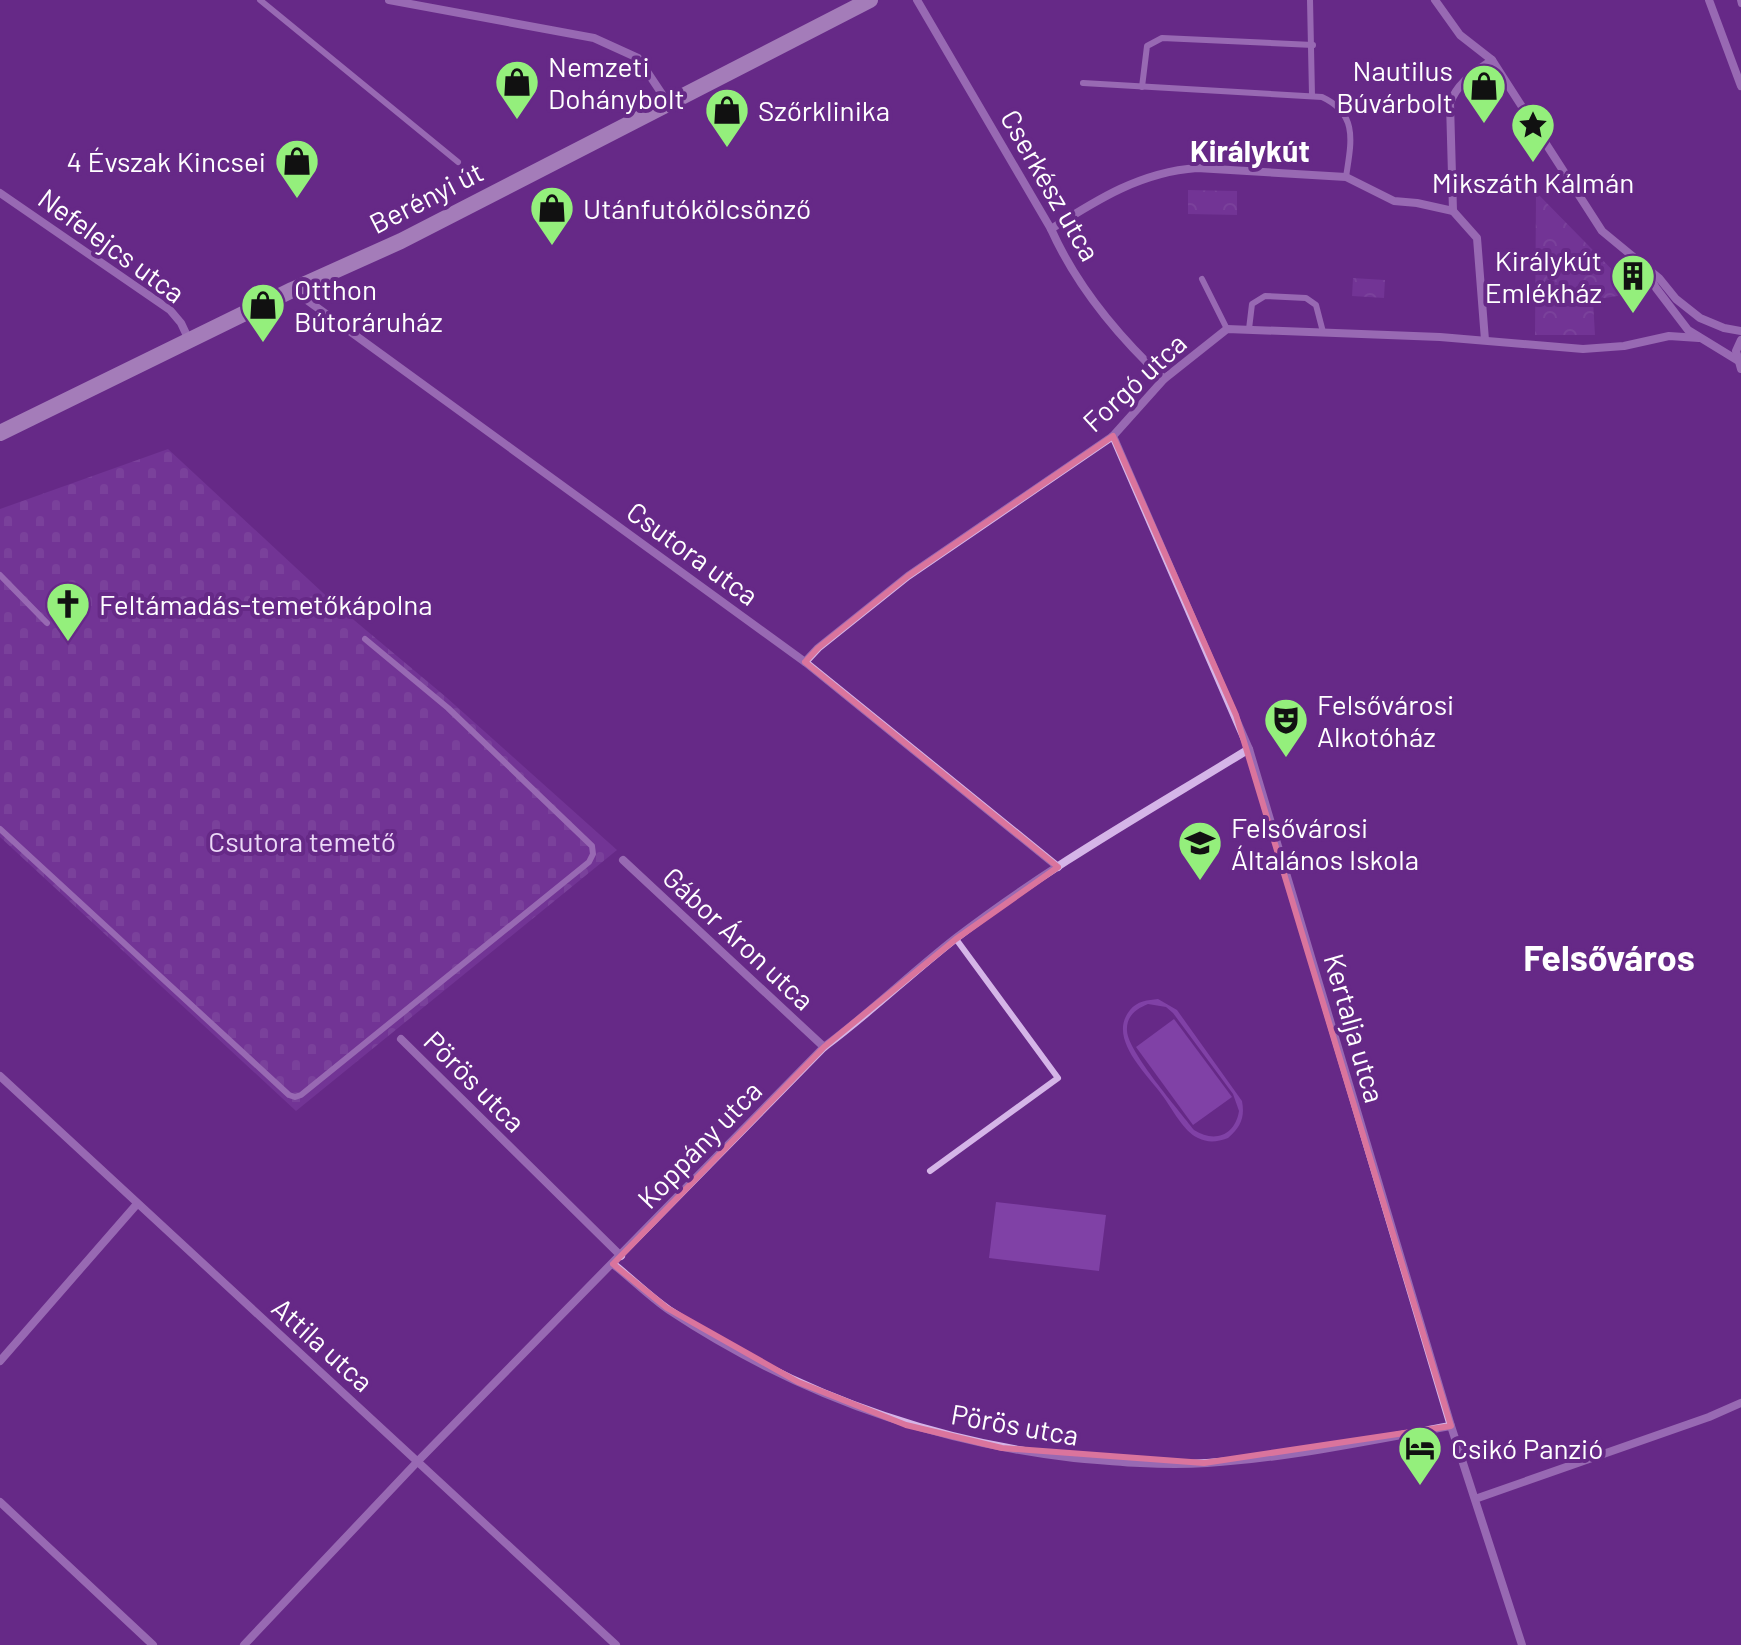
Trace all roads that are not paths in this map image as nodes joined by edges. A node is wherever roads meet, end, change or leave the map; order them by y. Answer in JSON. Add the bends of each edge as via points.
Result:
{"nodes":[{"id":1,"x":260,"y":0,"type":"edge"},
{"id":2,"x":389,"y":0,"type":"edge"},
{"id":3,"x":870,"y":0,"type":"edge"},
{"id":4,"x":917,"y":0,"type":"edge"},
{"id":5,"x":1310,"y":0,"type":"edge"},
{"id":6,"x":1435,"y":0,"type":"edge"},
{"id":7,"x":1709,"y":0,"type":"edge"},
{"id":8,"x":1313,"y":45,"type":"junction"},
{"id":9,"x":1492,"y":60,"type":"junction"},
{"id":10,"x":1740,"y":82,"type":"edge"},
{"id":11,"x":1083,"y":83,"type":"dead end"},
{"id":12,"x":1142,"y":87,"type":"junction"},
{"id":13,"x":1312,"y":95,"type":"junction"},
{"id":14,"x":669,"y":104,"type":"junction"},
{"id":15,"x":458,"y":162,"type":"dead end"},
{"id":16,"x":1346,"y":177,"type":"junction"},
{"id":17,"x":0,"y":193,"type":"edge"},
{"id":18,"x":1453,"y":211,"type":"junction"},
{"id":19,"x":1051,"y":229,"type":"junction"},
{"id":20,"x":1646,"y":269,"type":"junction"},
{"id":21,"x":1202,"y":279,"type":"dead end"},
{"id":22,"x":292,"y":290,"type":"junction"},
{"id":23,"x":1227,"y":329,"type":"junction"},
{"id":24,"x":1249,"y":329,"type":"junction"},
{"id":25,"x":1741,"y":331,"type":"edge"},
{"id":26,"x":1323,"y":332,"type":"junction"},
{"id":27,"x":1699,"y":338,"type":"junction"},
{"id":28,"x":189,"y":340,"type":"junction"},
{"id":29,"x":1485,"y":340,"type":"junction"},
{"id":30,"x":1741,"y":340,"type":"edge"},
{"id":31,"x":1737,"y":360,"type":"junction"},
{"id":32,"x":1741,"y":369,"type":"edge"},
{"id":33,"x":1164,"y":379,"type":"junction"},
{"id":34,"x":0,"y":433,"type":"edge"},
{"id":35,"x":1113,"y":436,"type":"junction"},
{"id":36,"x":0,"y":575,"type":"edge"},
{"id":37,"x":47,"y":623,"type":"dead end"},
{"id":38,"x":365,"y":639,"type":"dead end"},
{"id":39,"x":805,"y":662,"type":"junction"},
{"id":40,"x":1249,"y":749,"type":"junction"},
{"id":41,"x":0,"y":829,"type":"edge"},
{"id":42,"x":623,"y":860,"type":"dead end"},
{"id":43,"x":1058,"y":867,"type":"junction"},
{"id":44,"x":956,"y":939,"type":"junction"},
{"id":45,"x":401,"y":1039,"type":"dead end"},
{"id":46,"x":824,"y":1047,"type":"junction"},
{"id":47,"x":0,"y":1076,"type":"edge"},
{"id":48,"x":930,"y":1171,"type":"dead end"},
{"id":49,"x":137,"y":1204,"type":"junction"},
{"id":50,"x":621,"y":1256,"type":"junction"},
{"id":51,"x":613,"y":1264,"type":"junction"},
{"id":52,"x":0,"y":1361,"type":"edge"},
{"id":53,"x":1741,"y":1403,"type":"edge"},
{"id":54,"x":1451,"y":1426,"type":"junction"},
{"id":55,"x":418,"y":1461,"type":"junction"},
{"id":56,"x":1475,"y":1499,"type":"junction"},
{"id":57,"x":0,"y":1502,"type":"edge"},
{"id":58,"x":153,"y":1645,"type":"edge"},
{"id":59,"x":244,"y":1645,"type":"edge"},
{"id":60,"x":616,"y":1645,"type":"edge"},
{"id":61,"x":1522,"y":1645,"type":"edge"}],
"edges":[{"from":1,"to":15,"type":"lane"},
{"from":2,"to":14,"type":"street","via":[[594,38],[638,58]]},
{"from":3,"to":14,"type":"main road","name":"Berényi út"},
{"from":4,"to":19,"type":"street","name":"Cserkész utca"},
{"from":5,"to":8,"type":"lane"},
{"from":6,"to":9,"type":"street","via":[[1460,35]]},
{"from":7,"to":10,"type":"street"},
{"from":8,"to":12,"type":"lane","via":[[1162,38],[1147,46]]},
{"from":8,"to":13,"type":"lane"},
{"from":9,"to":18,"type":"street","via":[[1465,79],[1450,103]]},
{"from":9,"to":20,"type":"street","via":[[1602,231]]},
{"from":11,"to":12,"type":"lane"},
{"from":12,"to":13,"type":"lane"},
{"from":13,"to":16,"type":"lane","via":[[1335,103],[1343,113],[1351,150]]},
{"from":14,"to":22,"type":"main road","name":"Berényi út","via":[[401,241]]},
{"from":16,"to":18,"type":"street","via":[[1394,201]]},
{"from":16,"to":19,"type":"street","via":[[1176,170],[1109,193]]},
{"from":17,"to":28,"type":"street","name":"Nefelejcs utca","via":[[170,310]]},
{"from":18,"to":29,"type":"street","via":[[1477,238]]},
{"from":19,"to":33,"type":"street","name":"Cserkész utca","via":[[1066,260]]},
{"from":20,"to":25,"type":"street","via":[[1700,318]]},
{"from":20,"to":27,"type":"street","via":[[1669,307]]},
{"from":21,"to":23,"type":"lane"},
{"from":22,"to":28,"type":"main road","name":"Berényi út"},
{"from":22,"to":39,"type":"street","name":"Csutora utca"},
{"from":23,"to":24,"type":"street","name":"Forgó utca"},
{"from":23,"to":33,"type":"street","name":"Forgó utca"},
{"from":24,"to":26,"type":"street","name":"Forgó utca"},
{"from":24,"to":26,"type":"lane","via":[[1252,304],[1265,296],[1306,298],[1316,305]]},
{"from":26,"to":29,"type":"street","name":"Forgó utca"},
{"from":27,"to":29,"type":"street","name":"Forgó utca","via":[[1669,336],[1583,349]]},
{"from":27,"to":31,"type":"street"},
{"from":28,"to":34,"type":"main road","name":"Berényi út"},
{"from":30,"to":31,"type":"street"},
{"from":31,"to":32,"type":"street"},
{"from":33,"to":35,"type":"street","name":"Forgó utca"},
{"from":35,"to":39,"type":"street","name":"Forgó utca","via":[[908,576]]},
{"from":35,"to":40,"type":"street","name":"Kertalja utca"},
{"from":36,"to":37,"type":"lane"},
{"from":38,"to":41,"type":"lane","via":[[448,708],[592,846],[593,854],[301,1095],[289,1095]]},
{"from":39,"to":43,"type":"street","name":"Csutora utca"},
{"from":40,"to":43,"type":"street","name":"Koppány utca"},
{"from":40,"to":54,"type":"street","name":"Kertalja utca"},
{"from":42,"to":46,"type":"street","name":"Gábor Áron utca"},
{"from":43,"to":44,"type":"street","name":"Koppány utca"},
{"from":44,"to":46,"type":"street","name":"Koppány utca"},
{"from":44,"to":48,"type":"lane","via":[[1058,1078]]},
{"from":45,"to":50,"type":"street","name":"Pörös utca"},
{"from":46,"to":50,"type":"street","name":"Koppány utca"},
{"from":47,"to":49,"type":"street","name":"Attila utca"},
{"from":49,"to":52,"type":"street"},
{"from":49,"to":55,"type":"street","name":"Attila utca"},
{"from":50,"to":51,"type":"street","name":"Koppány utca"},
{"from":51,"to":54,"type":"street","name":"Pörös utca","via":[[667,1308],[798,1382],[906,1425],[1002,1448],[1107,1461],[1204,1463]]},
{"from":51,"to":55,"type":"street","name":"Koppány utca"},
{"from":53,"to":56,"type":"street"},
{"from":54,"to":56,"type":"street","name":"Kertalja utca"},
{"from":55,"to":59,"type":"street","name":"Koppány utca"},
{"from":55,"to":60,"type":"street","name":"Attila utca"},
{"from":56,"to":61,"type":"street","name":"Kertalja utca"},
{"from":57,"to":58,"type":"street"}]}
